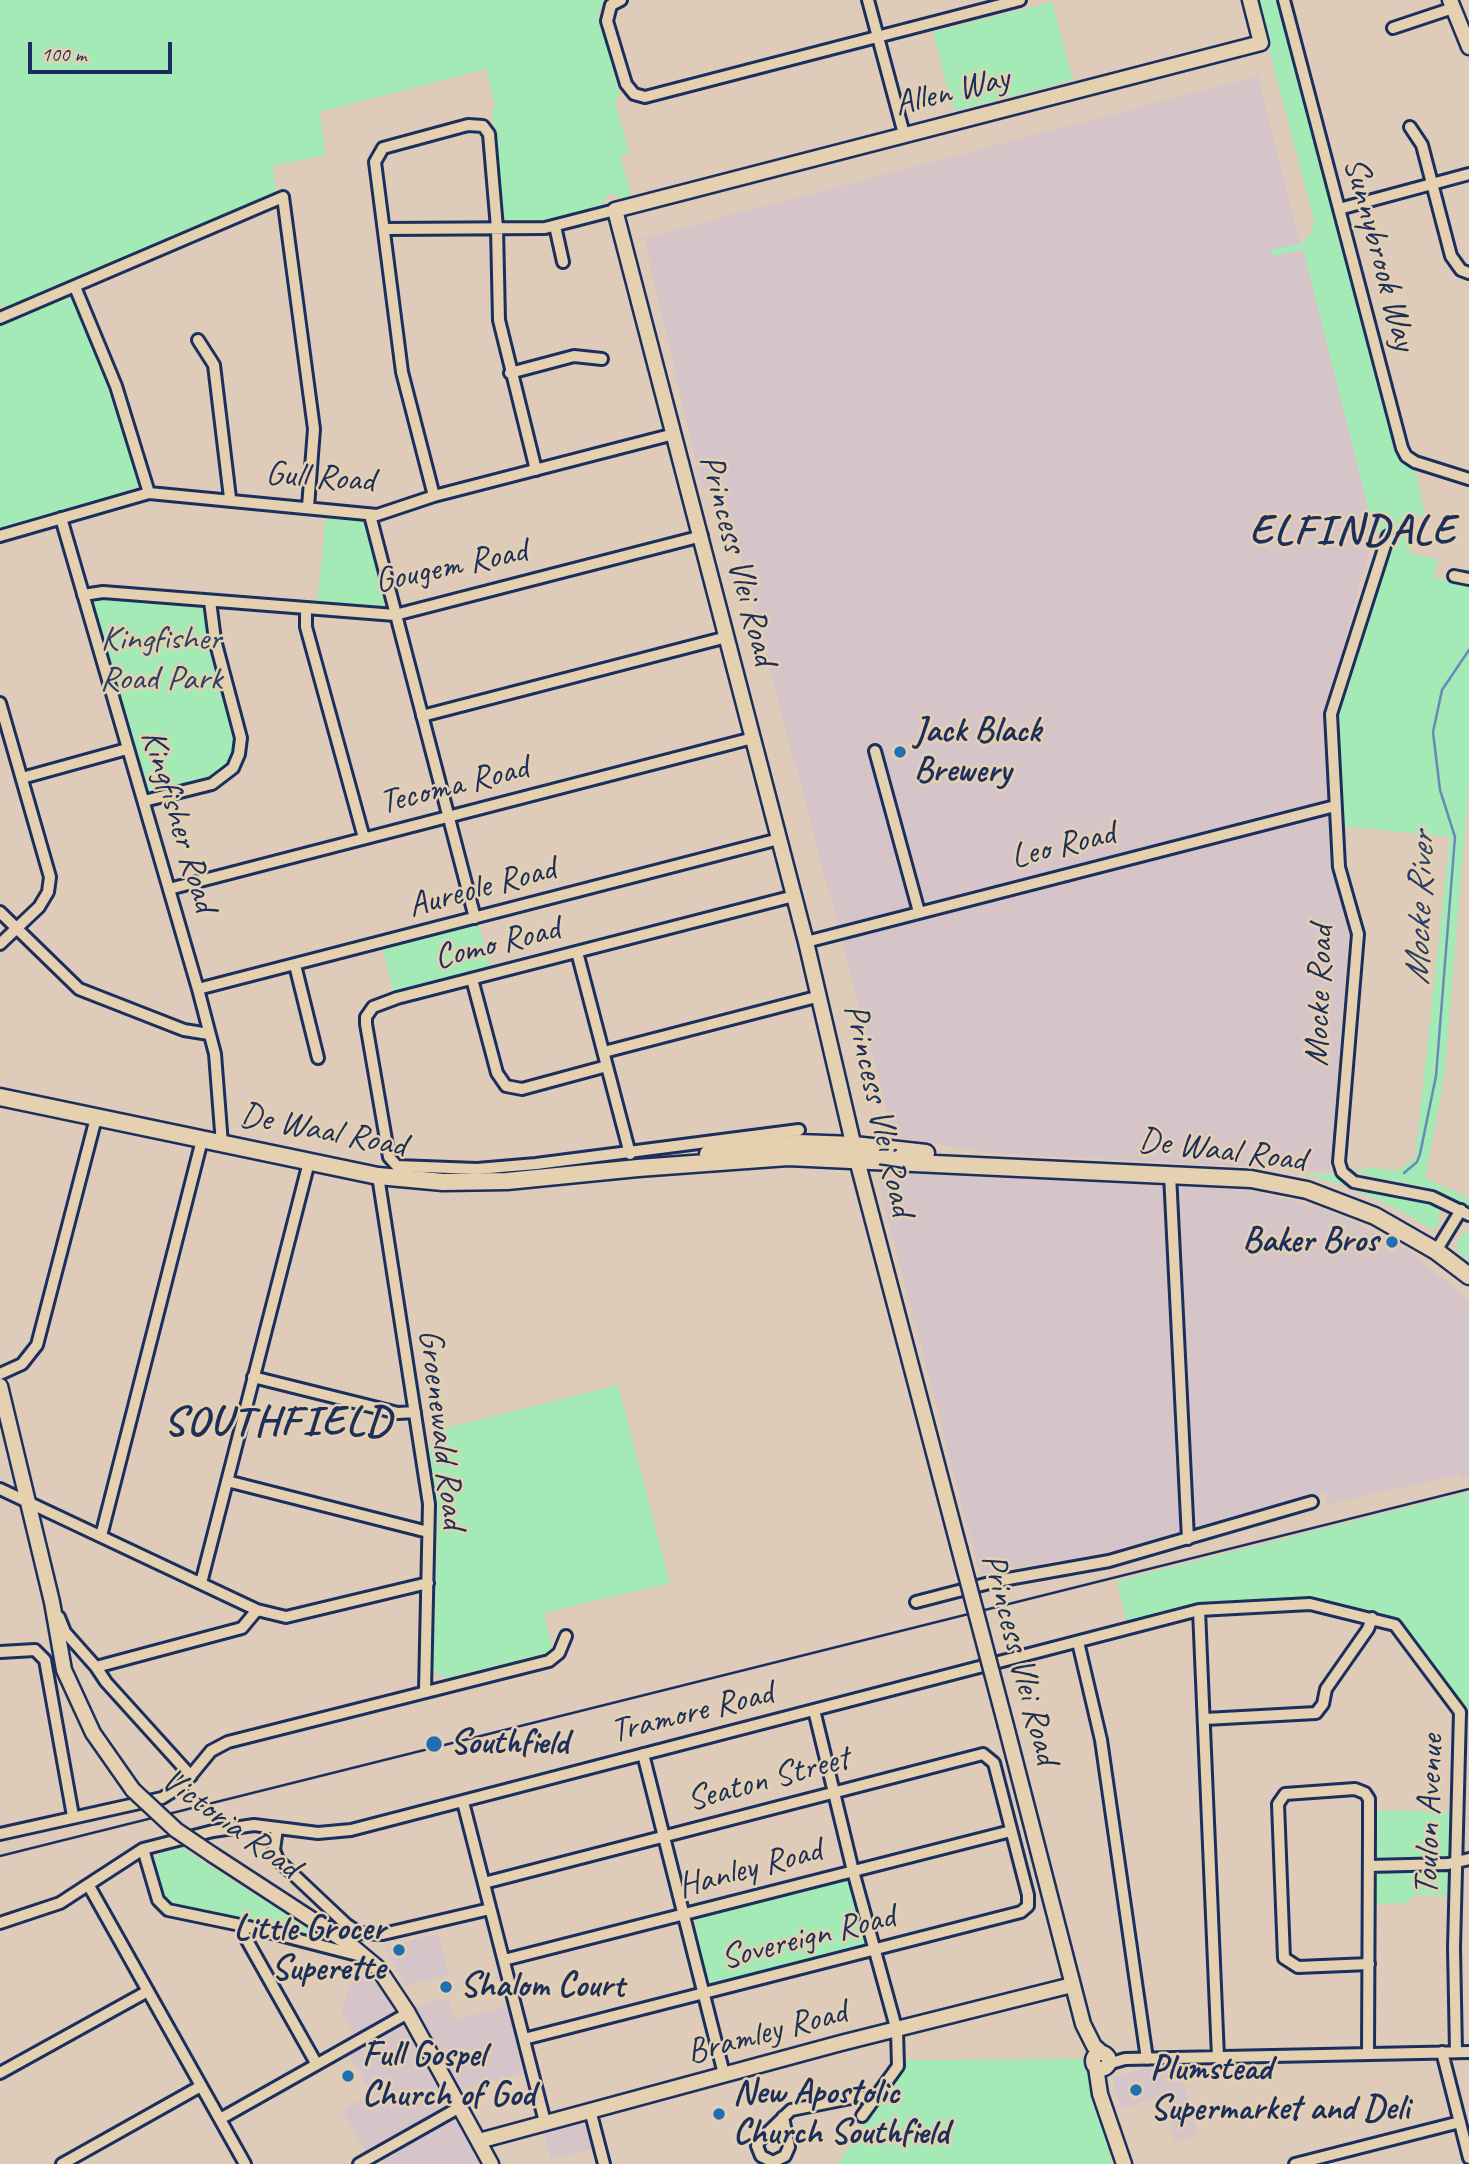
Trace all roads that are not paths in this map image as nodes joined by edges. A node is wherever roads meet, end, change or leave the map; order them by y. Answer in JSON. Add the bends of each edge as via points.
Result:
{"nodes":[{"id":1,"x":621,"y":0,"type":"edge"},
{"id":2,"x":868,"y":0,"type":"edge"},
{"id":3,"x":1020,"y":0,"type":"edge"},
{"id":4,"x":1250,"y":0,"type":"edge"},
{"id":5,"x":1284,"y":0,"type":"edge"},
{"id":6,"x":1451,"y":4,"type":"edge"},
{"id":7,"x":1393,"y":28,"type":"dead end"},
{"id":8,"x":878,"y":38,"type":"junction"},
{"id":9,"x":1469,"y":47,"type":"edge"},
{"id":10,"x":1410,"y":127,"type":"dead end"},
{"id":11,"x":904,"y":134,"type":"junction"},
{"id":12,"x":1469,"y":174,"type":"edge"},
{"id":13,"x":1433,"y":184,"type":"junction"},
{"id":14,"x":1339,"y":209,"type":"junction"},
{"id":15,"x":615,"y":210,"type":"junction"},
{"id":16,"x":555,"y":226,"type":"junction"},
{"id":17,"x":497,"y":228,"type":"junction"},
{"id":18,"x":385,"y":229,"type":"junction"},
{"id":19,"x":563,"y":262,"type":"dead end"},
{"id":20,"x":1469,"y":273,"type":"edge"},
{"id":21,"x":75,"y":287,"type":"junction"},
{"id":22,"x":0,"y":318,"type":"edge"},
{"id":23,"x":198,"y":340,"type":"dead end"},
{"id":24,"x":602,"y":359,"type":"dead end"},
{"id":25,"x":510,"y":373,"type":"junction"},
{"id":26,"x":674,"y":434,"type":"junction"},
{"id":27,"x":536,"y":470,"type":"junction"},
{"id":28,"x":1469,"y":479,"type":"edge"},
{"id":29,"x":149,"y":493,"type":"junction"},
{"id":30,"x":434,"y":496,"type":"junction"},
{"id":31,"x":230,"y":498,"type":"junction"},
{"id":32,"x":308,"y":507,"type":"junction"},
{"id":33,"x":370,"y":515,"type":"junction"},
{"id":34,"x":61,"y":518,"type":"junction"},
{"id":35,"x":0,"y":536,"type":"edge"},
{"id":36,"x":702,"y":536,"type":"junction"},
{"id":37,"x":1388,"y":536,"type":"dead end"},
{"id":38,"x":1454,"y":576,"type":"dead end"},
{"id":39,"x":1469,"y":579,"type":"edge"},
{"id":40,"x":83,"y":595,"type":"junction"},
{"id":41,"x":210,"y":601,"type":"junction"},
{"id":42,"x":306,"y":609,"type":"junction"},
{"id":43,"x":395,"y":615,"type":"junction"},
{"id":44,"x":727,"y":637,"type":"junction"},
{"id":45,"x":0,"y":704,"type":"edge"},
{"id":46,"x":422,"y":716,"type":"junction"},
{"id":47,"x":753,"y":738,"type":"junction"},
{"id":48,"x":127,"y":749,"type":"junction"},
{"id":49,"x":875,"y":751,"type":"dead end"},
{"id":50,"x":22,"y":778,"type":"junction"},
{"id":51,"x":144,"y":801,"type":"junction"},
{"id":52,"x":1335,"y":806,"type":"junction"},
{"id":53,"x":448,"y":817,"type":"junction"},
{"id":54,"x":364,"y":838,"type":"junction"},
{"id":55,"x":779,"y":839,"type":"junction"},
{"id":56,"x":169,"y":889,"type":"junction"},
{"id":57,"x":794,"y":896,"type":"junction"},
{"id":58,"x":0,"y":912,"type":"edge"},
{"id":59,"x":919,"y":912,"type":"junction"},
{"id":60,"x":475,"y":918,"type":"junction"},
{"id":61,"x":16,"y":928,"type":"junction"},
{"id":62,"x":806,"y":942,"type":"junction"},
{"id":63,"x":0,"y":944,"type":"edge"},
{"id":64,"x":578,"y":952,"type":"junction"},
{"id":65,"x":295,"y":965,"type":"junction"},
{"id":66,"x":472,"y":979,"type":"junction"},
{"id":67,"x":198,"y":989,"type":"junction"},
{"id":68,"x":820,"y":996,"type":"junction"},
{"id":69,"x":209,"y":1034,"type":"junction"},
{"id":70,"x":604,"y":1052,"type":"junction"},
{"id":71,"x":318,"y":1058,"type":"dead end"},
{"id":72,"x":607,"y":1066,"type":"junction"},
{"id":73,"x":0,"y":1097,"type":"edge"},
{"id":74,"x":96,"y":1118,"type":"junction"},
{"id":75,"x":799,"y":1130,"type":"dead end"},
{"id":76,"x":202,"y":1140,"type":"junction"},
{"id":77,"x":222,"y":1144,"type":"junction"},
{"id":78,"x":855,"y":1152,"type":"junction"},
{"id":79,"x":634,"y":1161,"type":"junction"},
{"id":80,"x":309,"y":1162,"type":"junction"},
{"id":81,"x":1170,"y":1174,"type":"junction"},
{"id":82,"x":378,"y":1176,"type":"junction"},
{"id":83,"x":1465,"y":1213,"type":"edge"},
{"id":84,"x":1436,"y":1251,"type":"junction"},
{"id":85,"x":1468,"y":1275,"type":"edge"},
{"id":86,"x":0,"y":1374,"type":"edge"},
{"id":87,"x":253,"y":1377,"type":"junction"},
{"id":88,"x":0,"y":1386,"type":"edge"},
{"id":89,"x":415,"y":1412,"type":"junction"},
{"id":90,"x":227,"y":1481,"type":"junction"},
{"id":91,"x":0,"y":1489,"type":"edge"},
{"id":92,"x":1312,"y":1502,"type":"dead end"},
{"id":93,"x":29,"y":1503,"type":"junction"},
{"id":94,"x":428,"y":1532,"type":"junction"},
{"id":95,"x":102,"y":1536,"type":"junction"},
{"id":96,"x":1188,"y":1539,"type":"junction"},
{"id":97,"x":201,"y":1583,"type":"junction"},
{"id":98,"x":428,"y":1583,"type":"junction"},
{"id":99,"x":52,"y":1602,"type":"junction"},
{"id":100,"x":916,"y":1602,"type":"dead end"},
{"id":101,"x":257,"y":1610,"type":"junction"},
{"id":102,"x":1199,"y":1610,"type":"junction"},
{"id":103,"x":1372,"y":1618,"type":"junction"},
{"id":104,"x":566,"y":1636,"type":"dead end"},
{"id":105,"x":1077,"y":1642,"type":"junction"},
{"id":106,"x":0,"y":1652,"type":"edge"},
{"id":107,"x":96,"y":1667,"type":"junction"},
{"id":108,"x":425,"y":1691,"type":"junction"},
{"id":109,"x":814,"y":1710,"type":"junction"},
{"id":110,"x":1205,"y":1719,"type":"junction"},
{"id":111,"x":643,"y":1754,"type":"junction"},
{"id":112,"x":191,"y":1776,"type":"junction"},
{"id":113,"x":834,"y":1792,"type":"junction"},
{"id":114,"x":463,"y":1802,"type":"junction"},
{"id":115,"x":73,"y":1816,"type":"junction"},
{"id":116,"x":277,"y":1828,"type":"junction"},
{"id":117,"x":1011,"y":1831,"type":"junction"},
{"id":118,"x":0,"y":1834,"type":"edge"},
{"id":119,"x":663,"y":1837,"type":"junction"},
{"id":120,"x":143,"y":1849,"type":"junction"},
{"id":121,"x":1469,"y":1859,"type":"edge"},
{"id":122,"x":1456,"y":1862,"type":"junction"},
{"id":123,"x":1369,"y":1866,"type":"junction"},
{"id":124,"x":853,"y":1871,"type":"junction"},
{"id":125,"x":484,"y":1883,"type":"junction"},
{"id":126,"x":89,"y":1886,"type":"junction"},
{"id":127,"x":490,"y":1909,"type":"junction"},
{"id":128,"x":684,"y":1915,"type":"junction"},
{"id":129,"x":0,"y":1923,"type":"edge"},
{"id":130,"x":245,"y":1926,"type":"junction"},
{"id":131,"x":875,"y":1950,"type":"junction"},
{"id":132,"x":367,"y":1958,"type":"junction"},
{"id":133,"x":504,"y":1960,"type":"junction"},
{"id":134,"x":1368,"y":1964,"type":"junction"},
{"id":135,"x":1072,"y":1985,"type":"junction"},
{"id":136,"x":148,"y":1991,"type":"junction"},
{"id":137,"x":704,"y":1993,"type":"junction"},
{"id":138,"x":408,"y":2013,"type":"junction"},
{"id":139,"x":897,"y":2031,"type":"junction"},
{"id":140,"x":524,"y":2039,"type":"junction"},
{"id":141,"x":1442,"y":2052,"type":"junction"},
{"id":142,"x":1456,"y":2052,"type":"junction"},
{"id":143,"x":1469,"y":2052,"type":"edge"},
{"id":144,"x":1368,"y":2054,"type":"junction"},
{"id":145,"x":1218,"y":2057,"type":"junction"},
{"id":146,"x":1147,"y":2059,"type":"junction"},
{"id":147,"x":1102,"y":2061,"type":"junction"},
{"id":148,"x":316,"y":2063,"type":"junction"},
{"id":149,"x":0,"y":2073,"type":"edge"},
{"id":150,"x":724,"y":2074,"type":"junction"},
{"id":151,"x":201,"y":2086,"type":"junction"},
{"id":152,"x":876,"y":2097,"type":"junction"},
{"id":153,"x":460,"y":2107,"type":"junction"},
{"id":154,"x":590,"y":2110,"type":"junction"},
{"id":155,"x":862,"y":2116,"type":"dead end"},
{"id":156,"x":783,"y":2118,"type":"dead end"},
{"id":157,"x":220,"y":2119,"type":"junction"},
{"id":158,"x":545,"y":2122,"type":"junction"},
{"id":159,"x":1460,"y":2122,"type":"junction"},
{"id":160,"x":479,"y":2141,"type":"junction"},
{"id":161,"x":1347,"y":2151,"type":"junction"},
{"id":162,"x":1469,"y":2158,"type":"edge"},
{"id":163,"x":62,"y":2164,"type":"edge"},
{"id":164,"x":245,"y":2164,"type":"edge"},
{"id":165,"x":359,"y":2164,"type":"edge"},
{"id":166,"x":491,"y":2164,"type":"edge"},
{"id":167,"x":604,"y":2164,"type":"edge"},
{"id":168,"x":1124,"y":2164,"type":"edge"},
{"id":169,"x":1295,"y":2164,"type":"edge"},
{"id":170,"x":1350,"y":2164,"type":"edge"}],
"edges":[{"from":1,"to":8,"type":"street","via":[[608,9],[607,21],[626,84],[639,97]]},
{"from":2,"to":8,"type":"street"},
{"from":3,"to":8,"type":"street"},
{"from":4,"to":11,"type":"street","name":"Allen Way","via":[[1261,43]]},
{"from":5,"to":14,"type":"street","name":"Sunnybrook Way"},
{"from":6,"to":7,"type":"street"},
{"from":6,"to":9,"type":"street"},
{"from":8,"to":11,"type":"street"},
{"from":10,"to":13,"type":"street","via":[[1422,145]]},
{"from":11,"to":15,"type":"street","name":"Allen Way"},
{"from":12,"to":13,"type":"street"},
{"from":13,"to":14,"type":"street"},
{"from":13,"to":20,"type":"street","via":[[1451,256]]},
{"from":14,"to":28,"type":"street","name":"Sunnybrook Way","via":[[1402,448],[1415,462]]},
{"from":15,"to":16,"type":"street"},
{"from":15,"to":26,"type":"street","name":"Princess Vlei Road"},
{"from":16,"to":17,"type":"street"},
{"from":16,"to":19,"type":"street"},
{"from":17,"to":18,"type":"street"},
{"from":17,"to":18,"type":"street","via":[[489,134],[483,126],[468,125],[383,148],[377,154]]},
{"from":17,"to":25,"type":"street","via":[[499,320]]},
{"from":18,"to":30,"type":"street","via":[[402,373]]},
{"from":21,"to":22,"type":"street"},
{"from":21,"to":29,"type":"street","via":[[117,386]]},
{"from":21,"to":32,"type":"street","via":[[283,197],[314,429]]},
{"from":23,"to":31,"type":"street","via":[[214,365]]},
{"from":24,"to":25,"type":"street","via":[[574,356]]},
{"from":25,"to":27,"type":"street"},
{"from":26,"to":27,"type":"street","name":"Gull Road"},
{"from":26,"to":36,"type":"street","name":"Princess Vlei Road"},
{"from":27,"to":30,"type":"street","name":"Gull Road"},
{"from":29,"to":31,"type":"street","name":"Gull Road"},
{"from":29,"to":34,"type":"street","name":"Gull Road"},
{"from":30,"to":33,"type":"street","name":"Gull Road"},
{"from":31,"to":32,"type":"street","name":"Gull Road"},
{"from":32,"to":33,"type":"street","name":"Gull Road"},
{"from":33,"to":43,"type":"street"},
{"from":34,"to":35,"type":"street","name":"Gull Road"},
{"from":34,"to":40,"type":"street","name":"Kingfisher Road"},
{"from":36,"to":43,"type":"street","name":"Gougem Road"},
{"from":36,"to":44,"type":"street","name":"Princess Vlei Road"},
{"from":37,"to":52,"type":"street","name":"Mocke Road","via":[[1333,704]]},
{"from":38,"to":39,"type":"street"},
{"from":40,"to":41,"type":"street","name":"Gougem Road","via":[[103,592]]},
{"from":40,"to":48,"type":"street","name":"Kingfisher Road"},
{"from":41,"to":42,"type":"street","name":"Gougem Road"},
{"from":41,"to":51,"type":"street","via":[[215,640],[241,738],[239,754],[233,768],[212,784]]},
{"from":42,"to":43,"type":"street","name":"Gougem Road"},
{"from":42,"to":54,"type":"street","via":[[306,627]]},
{"from":43,"to":46,"type":"street"},
{"from":44,"to":46,"type":"street"},
{"from":44,"to":47,"type":"street","name":"Princess Vlei Road"},
{"from":45,"to":50,"type":"street"},
{"from":46,"to":53,"type":"street"},
{"from":47,"to":53,"type":"street","name":"Tecoma Road"},
{"from":47,"to":55,"type":"street","name":"Princess Vlei Road"},
{"from":48,"to":50,"type":"street"},
{"from":48,"to":51,"type":"street","name":"Kingfisher Road"},
{"from":49,"to":59,"type":"street"},
{"from":50,"to":61,"type":"street","via":[[50,877],[39,907]]},
{"from":51,"to":56,"type":"street","name":"Kingfisher Road"},
{"from":52,"to":59,"type":"street","name":"Leo Road"},
{"from":52,"to":83,"type":"street","name":"Mocke Road","via":[[1339,867],[1358,934],[1339,1167],[1354,1182],[1432,1197]]},
{"from":53,"to":54,"type":"street","name":"Tecoma Road"},
{"from":53,"to":60,"type":"street"},
{"from":54,"to":56,"type":"street","name":"Tecoma Road"},
{"from":55,"to":57,"type":"street","name":"Princess Vlei Road"},
{"from":55,"to":60,"type":"street","name":"Aureole Road"},
{"from":56,"to":67,"type":"street","name":"Kingfisher Road"},
{"from":57,"to":62,"type":"street","name":"Princess Vlei Road"},
{"from":57,"to":64,"type":"street","name":"Como Road"},
{"from":58,"to":61,"type":"street"},
{"from":59,"to":62,"type":"street","name":"Leo Road"},
{"from":60,"to":65,"type":"street","name":"Aureole Road"},
{"from":61,"to":63,"type":"street"},
{"from":61,"to":69,"type":"street","via":[[79,989],[184,1031]]},
{"from":62,"to":68,"type":"street","name":"Princess Vlei Road"},
{"from":64,"to":66,"type":"street","name":"Como Road"},
{"from":64,"to":70,"type":"street"},
{"from":65,"to":67,"type":"street","name":"Aureole Road"},
{"from":65,"to":71,"type":"street"},
{"from":66,"to":72,"type":"street","via":[[497,1073],[506,1086],[522,1089]]},
{"from":66,"to":79,"type":"street","name":"Como Road","via":[[379,1004],[366,1017],[393,1165],[477,1170]]},
{"from":67,"to":69,"type":"street","name":"Kingfisher Road"},
{"from":68,"to":70,"type":"street"},
{"from":68,"to":78,"type":"street","name":"Princess Vlei Road"},
{"from":69,"to":77,"type":"street","name":"Kingfisher Road","via":[[215,1054]]},
{"from":70,"to":72,"type":"street"},
{"from":72,"to":79,"type":"street"},
{"from":73,"to":74,"type":"main road","name":"De Waal Road"},
{"from":74,"to":76,"type":"main road","name":"De Waal Road"},
{"from":74,"to":86,"type":"street","via":[[37,1345],[22,1364]]},
{"from":75,"to":79,"type":"street"},
{"from":76,"to":77,"type":"main road","name":"De Waal Road"},
{"from":76,"to":95,"type":"street"},
{"from":77,"to":80,"type":"main road","name":"De Waal Road"},
{"from":78,"to":79,"type":"main road","name":"De Waal Road"},
{"from":78,"to":81,"type":"main road","name":"De Waal Road"},
{"from":78,"to":135,"type":"street","name":"Princess Vlei Road","bridge":true},
{"from":79,"to":82,"type":"main road","name":"De Waal Road","via":[[474,1183]]},
{"from":80,"to":82,"type":"main road","name":"De Waal Road"},
{"from":80,"to":87,"type":"street"},
{"from":81,"to":84,"type":"main road","name":"De Waal Road","via":[[1251,1179],[1307,1190],[1375,1216]]},
{"from":81,"to":96,"type":"street"},
{"from":82,"to":89,"type":"street","name":"Groenewald Road"},
{"from":83,"to":84,"type":"street","name":"Mocke Road"},
{"from":84,"to":85,"type":"main road","name":"De Waal Road"},
{"from":87,"to":89,"type":"street","via":[[390,1412]]},
{"from":87,"to":90,"type":"street"},
{"from":88,"to":93,"type":"street","name":"Victoria Road"},
{"from":89,"to":94,"type":"street","name":"Groenewald Road","via":[[429,1504]]},
{"from":90,"to":94,"type":"street"},
{"from":90,"to":97,"type":"street"},
{"from":91,"to":93,"type":"street"},
{"from":92,"to":96,"type":"street"},
{"from":93,"to":95,"type":"street"},
{"from":93,"to":99,"type":"street","name":"Victoria Road"},
{"from":94,"to":98,"type":"street","name":"Groenewald Road"},
{"from":95,"to":97,"type":"street"},
{"from":96,"to":100,"type":"street","via":[[1109,1561],[997,1581]]},
{"from":97,"to":101,"type":"street"},
{"from":98,"to":101,"type":"street","via":[[286,1617]]},
{"from":98,"to":108,"type":"street","name":"Groenewald Road"},
{"from":99,"to":107,"type":"street","name":"Victoria Road","via":[[65,1632]]},
{"from":99,"to":132,"type":"street","name":"Victoria Road","bridge":true,"via":[[62,1661],[80,1709],[133,1790],[176,1830]]},
{"from":101,"to":107,"type":"street","via":[[242,1628]]},
{"from":102,"to":103,"type":"street","name":"Tramore Road","via":[[1310,1604]]},
{"from":102,"to":105,"type":"street","name":"Tramore Road"},
{"from":102,"to":110,"type":"street"},
{"from":103,"to":110,"type":"street","via":[[1326,1689],[1316,1713]]},
{"from":103,"to":122,"type":"street","name":"Toulon Avenue","via":[[1398,1628],[1460,1712]]},
{"from":104,"to":108,"type":"street","via":[[559,1653],[549,1661]]},
{"from":105,"to":109,"type":"street","name":"Tramore Road"},
{"from":105,"to":146,"type":"street","via":[[1101,1740]]},
{"from":106,"to":115,"type":"street","via":[[40,1652],[48,1667]]},
{"from":107,"to":112,"type":"street","name":"Victoria Road"},
{"from":108,"to":112,"type":"street","via":[[228,1742],[204,1757]]},
{"from":109,"to":111,"type":"street","name":"Tramore Road"},
{"from":109,"to":113,"type":"street"},
{"from":110,"to":145,"type":"street"},
{"from":111,"to":114,"type":"street","name":"Tramore Road"},
{"from":111,"to":119,"type":"street"},
{"from":112,"to":115,"type":"street","via":[[162,1798]]},
{"from":113,"to":117,"type":"street","name":"Seaton Street","via":[[988,1755]]},
{"from":113,"to":119,"type":"street","name":"Seaton Street"},
{"from":113,"to":124,"type":"street"},
{"from":114,"to":116,"type":"street","name":"Tramore Road","via":[[342,1831]]},
{"from":114,"to":125,"type":"street"},
{"from":115,"to":118,"type":"street"},
{"from":116,"to":120,"type":"street","name":"Tramore Road","via":[[234,1826]]},
{"from":116,"to":127,"type":"street","via":[[274,1850],[278,1860],[346,1926],[359,1933],[383,1934]]},
{"from":117,"to":124,"type":"street","name":"Hanley Road"},
{"from":117,"to":131,"type":"street","name":"Sovereign Road","via":[[1028,1895],[1025,1910]]},
{"from":119,"to":125,"type":"street","name":"Seaton Street"},
{"from":119,"to":128,"type":"street"},
{"from":120,"to":126,"type":"street","name":"Tramore Road"},
{"from":120,"to":130,"type":"street","via":[[158,1900],[165,1908]]},
{"from":121,"to":122,"type":"street"},
{"from":122,"to":123,"type":"street"},
{"from":122,"to":142,"type":"street","name":"Toulon Avenue"},
{"from":123,"to":134,"type":"street"},
{"from":123,"to":134,"type":"street","via":[[1369,1799],[1365,1793],[1355,1789],[1282,1796],[1278,1804],[1284,1958],[1298,1967]]},
{"from":124,"to":128,"type":"street","name":"Hanley Road"},
{"from":124,"to":131,"type":"street"},
{"from":125,"to":127,"type":"street"},
{"from":126,"to":129,"type":"street","name":"Tramore Road","via":[[50,1908]]},
{"from":126,"to":136,"type":"street"},
{"from":127,"to":133,"type":"street"},
{"from":128,"to":133,"type":"street","name":"Hanley Road"},
{"from":128,"to":137,"type":"street"},
{"from":130,"to":132,"type":"street"},
{"from":130,"to":148,"type":"street","via":[[244,1935]]},
{"from":131,"to":137,"type":"street","name":"Sovereign Road"},
{"from":131,"to":139,"type":"street"},
{"from":132,"to":138,"type":"street","name":"Victoria Road"},
{"from":133,"to":140,"type":"street"},
{"from":134,"to":144,"type":"street"},
{"from":135,"to":139,"type":"street","name":"Bramley Road"},
{"from":135,"to":147,"type":"street","name":"Princess Vlei Road","via":[[1083,2024]]},
{"from":136,"to":149,"type":"street"},
{"from":136,"to":151,"type":"street"},
{"from":137,"to":140,"type":"street","name":"Sovereign Road"},
{"from":137,"to":150,"type":"street"},
{"from":138,"to":148,"type":"street"},
{"from":138,"to":153,"type":"street","name":"Victoria Road"},
{"from":139,"to":150,"type":"street","name":"Bramley Road"},
{"from":139,"to":152,"type":"street","via":[[899,2063]]},
{"from":140,"to":158,"type":"street"},
{"from":141,"to":142,"type":"street"},
{"from":141,"to":144,"type":"street"},
{"from":141,"to":159,"type":"street"},
{"from":142,"to":143,"type":"street"},
{"from":144,"to":145,"type":"street"},
{"from":145,"to":146,"type":"street"},
{"from":146,"to":147,"type":"street"},
{"from":147,"to":168,"type":"street","name":"Princess Vlei Road","via":[[1100,2094]]},
{"from":148,"to":157,"type":"street"},
{"from":150,"to":154,"type":"street","name":"Bramley Road"},
{"from":151,"to":157,"type":"street"},
{"from":151,"to":163,"type":"street"},
{"from":152,"to":155,"type":"street"},
{"from":152,"to":156,"type":"street","via":[[793,2109]]},
{"from":153,"to":160,"type":"street","name":"Victoria Road"},
{"from":153,"to":165,"type":"street"},
{"from":154,"to":158,"type":"street","name":"Bramley Road"},
{"from":154,"to":167,"type":"street"},
{"from":157,"to":164,"type":"street"},
{"from":158,"to":160,"type":"street","name":"Bramley Road"},
{"from":159,"to":161,"type":"street"},
{"from":159,"to":162,"type":"street"},
{"from":160,"to":166,"type":"street","name":"Victoria Road"},
{"from":161,"to":169,"type":"street"},
{"from":161,"to":170,"type":"street"}]}
